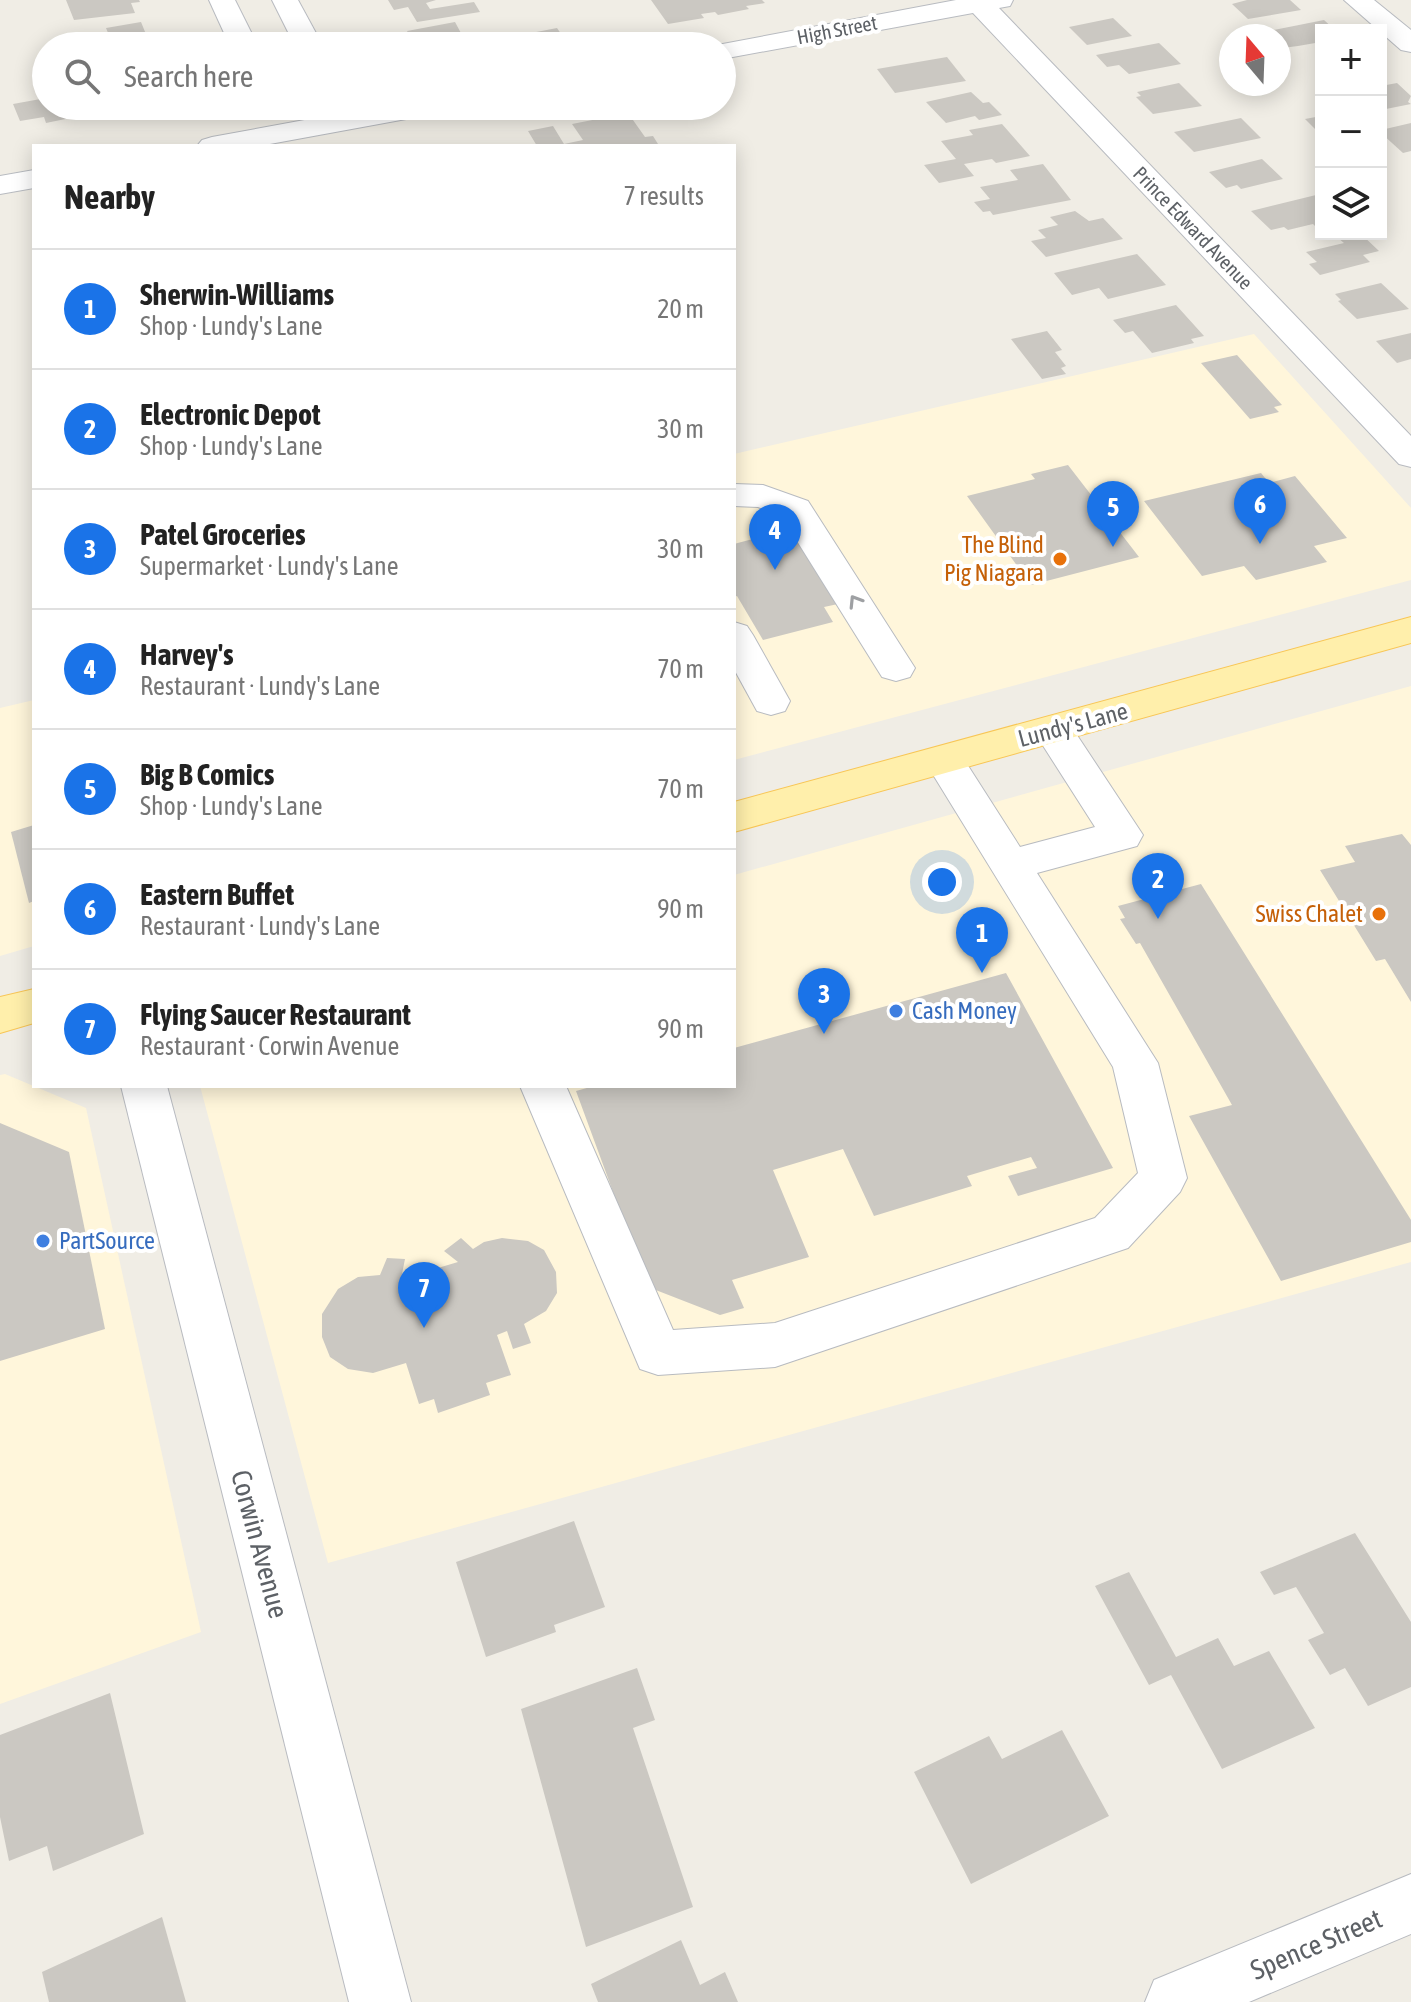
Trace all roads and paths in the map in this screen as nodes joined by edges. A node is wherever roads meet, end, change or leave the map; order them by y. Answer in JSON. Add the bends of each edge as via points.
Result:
{"nodes":[{"id":1,"x":222,"y":0,"type":"edge"},
{"id":2,"x":285,"y":0,"type":"edge"},
{"id":3,"x":1357,"y":0,"type":"edge"},
{"id":4,"x":985,"y":1,"type":"edge"},
{"id":5,"x":237,"y":32,"type":"edge"},
{"id":6,"x":302,"y":32,"type":"edge"},
{"id":7,"x":1411,"y":44,"type":"edge"},
{"id":8,"x":736,"y":48,"type":"edge"},
{"id":9,"x":279,"y":120,"type":"edge"},
{"id":10,"x":350,"y":124,"type":"edge"},
{"id":11,"x":288,"y":139,"type":"edge"},
{"id":12,"x":234,"y":144,"type":"edge"},
{"id":13,"x":32,"y":179,"type":"edge"},
{"id":14,"x":0,"y":185,"type":"edge"},
{"id":15,"x":1411,"y":456,"type":"edge"},
{"id":16,"x":736,"y":495,"type":"edge"},
{"id":17,"x":1411,"y":630,"type":"edge"},
{"id":18,"x":736,"y":639,"type":"edge"},
{"id":19,"x":896,"y":668,"type":"dead end"},
{"id":20,"x":771,"y":701,"type":"dead end"},
{"id":21,"x":1053,"y":730,"type":"junction"},
{"id":22,"x":944,"y":760,"type":"junction"},
{"id":23,"x":736,"y":816,"type":"edge"},
{"id":24,"x":1011,"y":865,"type":"junction"},
{"id":25,"x":32,"y":1007,"type":"edge"},
{"id":26,"x":0,"y":1015,"type":"edge"},
{"id":27,"x":144,"y":1088,"type":"edge"},
{"id":28,"x":544,"y":1088,"type":"edge"},
{"id":29,"x":1411,"y":1904,"type":"edge"},
{"id":30,"x":380,"y":2002,"type":"edge"},
{"id":31,"x":1176,"y":2002,"type":"edge"}],
"edges":[{"from":1,"to":5,"type":"street"},
{"from":2,"to":6,"type":"street"},
{"from":3,"to":7,"type":"street"},
{"from":4,"to":8,"type":"street","name":"High Street"},
{"from":4,"to":15,"type":"street","name":"Prince Edward Avenue"},
{"from":9,"to":11,"type":"street"},
{"from":10,"to":11,"type":"street"},
{"from":11,"to":12,"type":"street"},
{"from":13,"to":14,"type":"street"},
{"from":19,"to":16,"type":"street","one_way":true,"via":[[800,514],[773,499]]},
{"from":17,"to":21,"type":"main road","name":"Lundy's Lane"},
{"from":18,"to":20,"type":"street"},
{"from":21,"to":22,"type":"main road","name":"Lundy's Lane"},
{"from":21,"to":24,"type":"street","via":[[1122,835]]},
{"from":22,"to":23,"type":"main road","name":"Lundy's Lane"},
{"from":22,"to":24,"type":"street"},
{"from":24,"to":28,"type":"street","via":[[1135,1063],[1163,1178],[1111,1233],[775,1345],[658,1353]]},
{"from":25,"to":26,"type":"main road"},
{"from":27,"to":30,"type":"street","name":"Corwin Avenue"},
{"from":29,"to":31,"type":"street","name":"Spence Street"}]}
